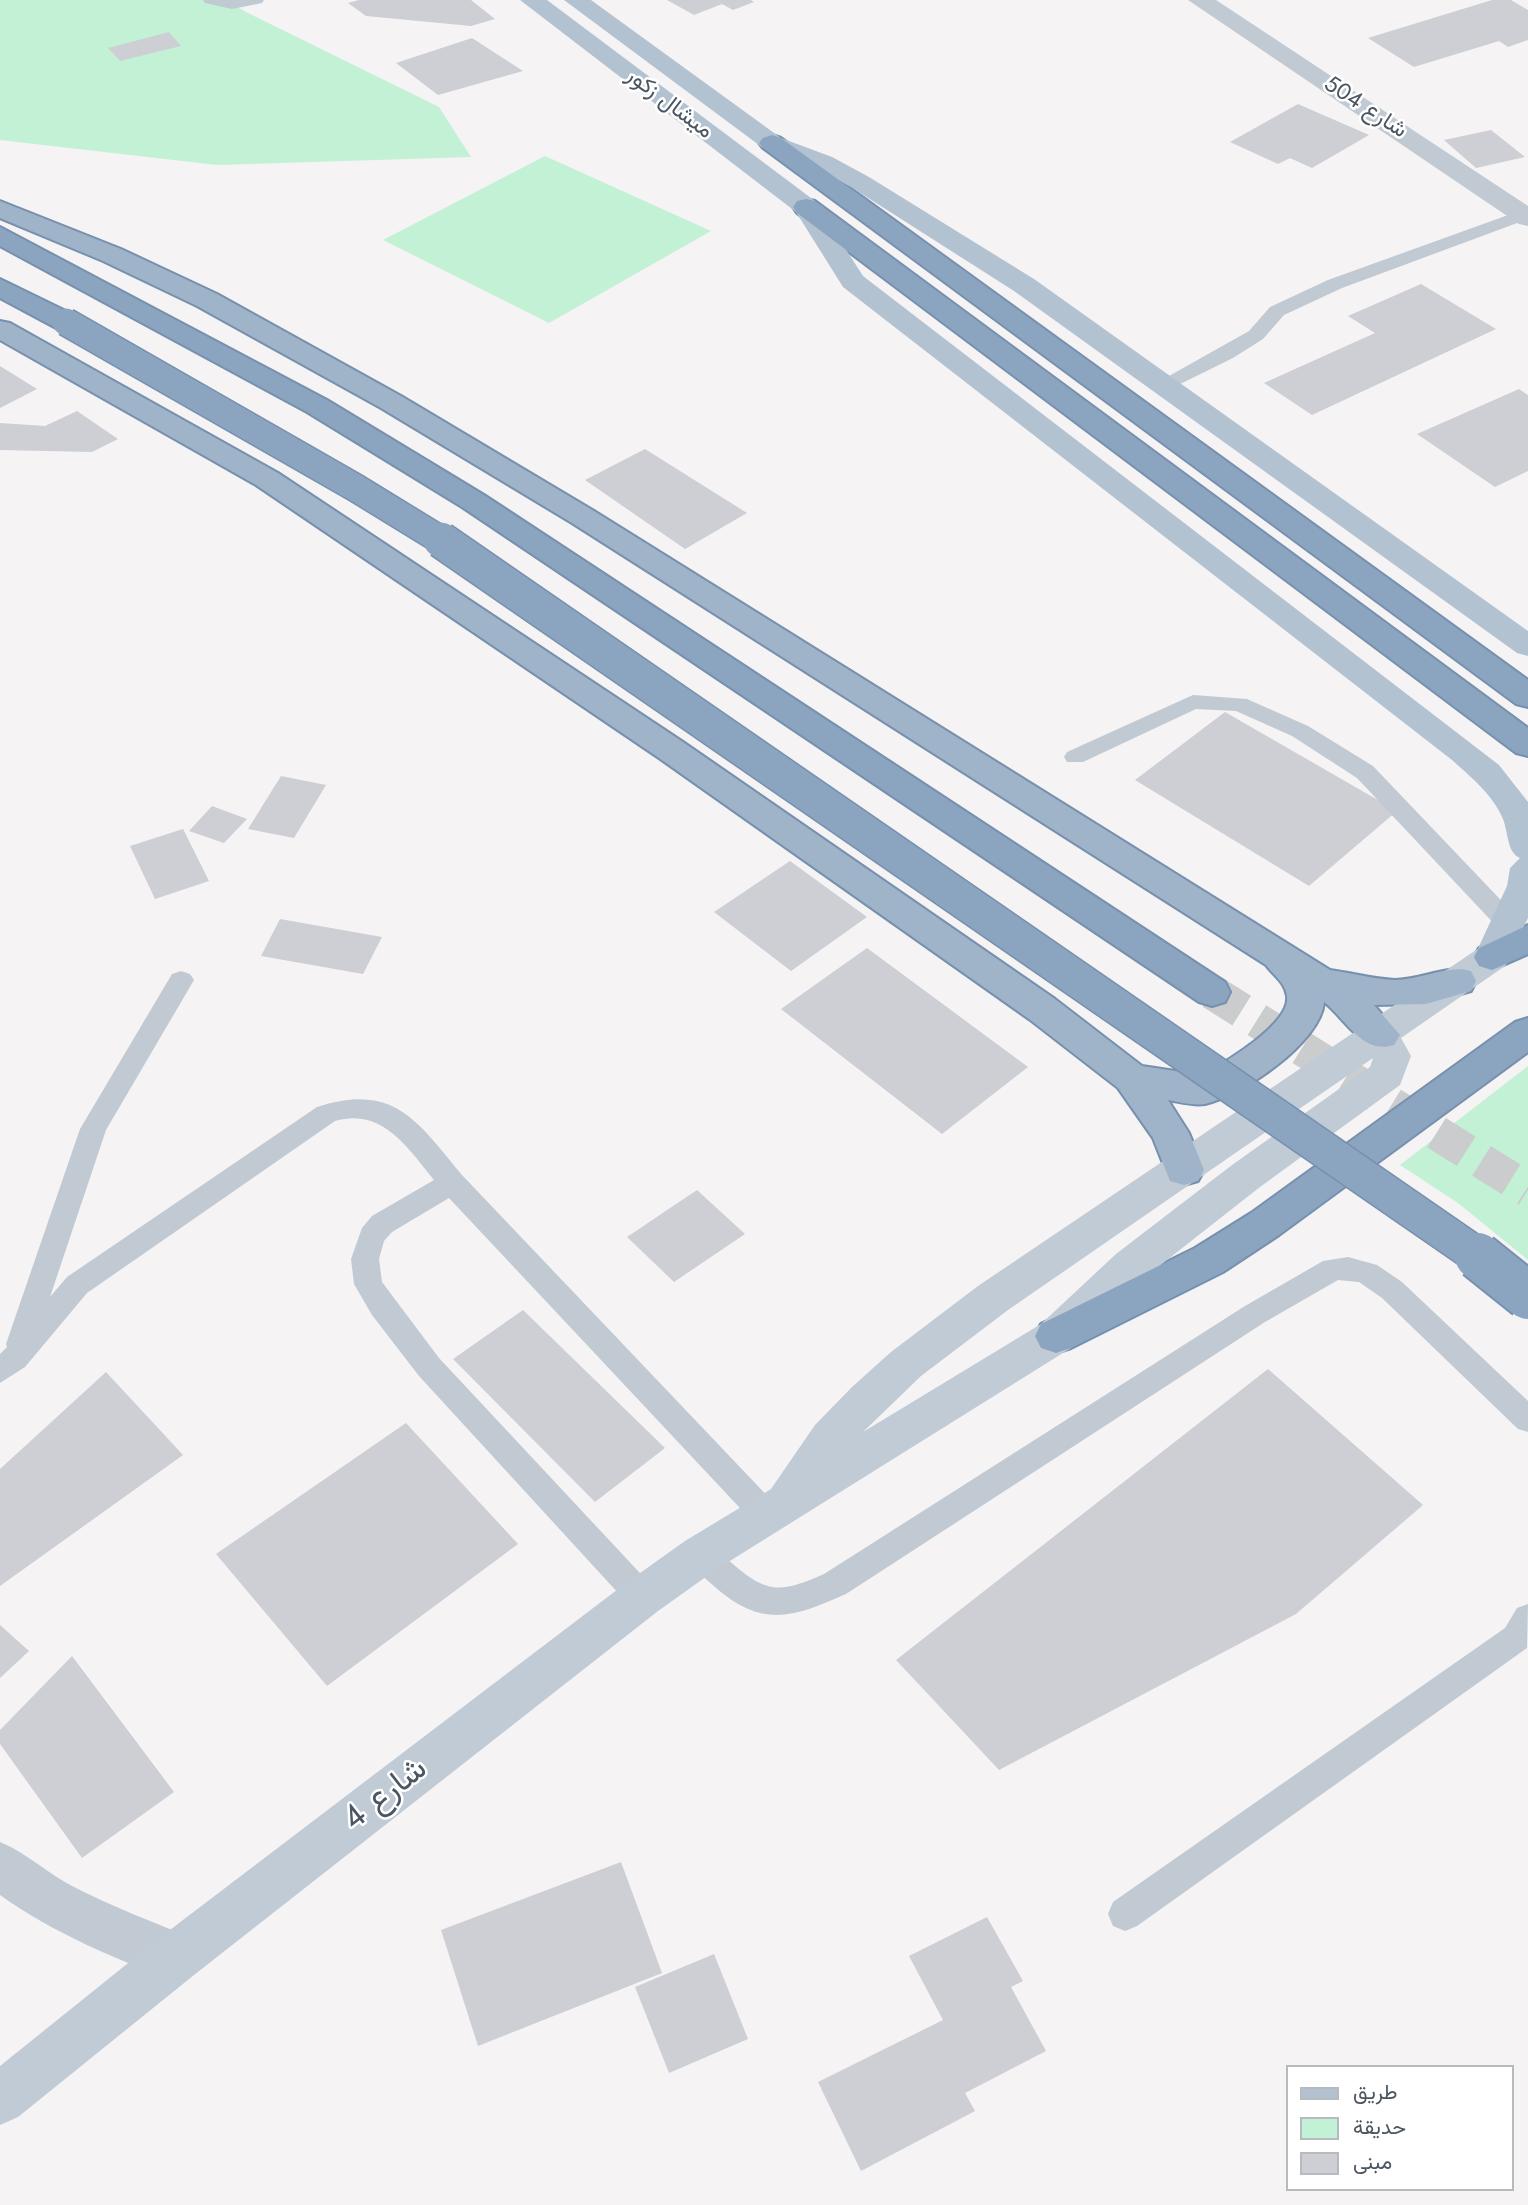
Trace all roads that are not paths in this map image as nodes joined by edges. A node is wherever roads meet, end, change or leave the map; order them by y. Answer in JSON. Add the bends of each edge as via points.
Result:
{"nodes":[{"id":1,"x":211,"y":0,"type":"edge"},
{"id":2,"x":256,"y":0,"type":"edge"},
{"id":3,"x":532,"y":0,"type":"edge"},
{"id":4,"x":576,"y":0,"type":"edge"},
{"id":5,"x":1200,"y":0,"type":"edge"},
{"id":6,"x":772,"y":143,"type":"junction"},
{"id":7,"x":806,"y":207,"type":"junction"},
{"id":8,"x":0,"y":209,"type":"edge"},
{"id":9,"x":1525,"y":217,"type":"edge"},
{"id":10,"x":0,"y":235,"type":"edge"},
{"id":11,"x":0,"y":286,"type":"edge"},
{"id":12,"x":0,"y":329,"type":"edge"},
{"id":13,"x":1163,"y":385,"type":"junction"},
{"id":14,"x":1528,"y":646,"type":"edge"},
{"id":15,"x":1528,"y":696,"type":"edge"},
{"id":16,"x":1528,"y":745,"type":"edge"},
{"id":17,"x":1075,"y":757,"type":"dead end"},
{"id":18,"x":1512,"y":784,"type":"edge"},
{"id":19,"x":1528,"y":848,"type":"edge"},
{"id":20,"x":1528,"y":868,"type":"edge"},
{"id":21,"x":1509,"y":939,"type":"edge"},
{"id":22,"x":1278,"y":956,"type":"junction"},
{"id":23,"x":1316,"y":979,"type":"junction"},
{"id":24,"x":181,"y":980,"type":"dead end"},
{"id":25,"x":1458,"y":981,"type":"junction"},
{"id":26,"x":1212,"y":992,"type":"tunnel mouth"},
{"id":27,"x":1528,"y":1032,"type":"edge"},
{"id":28,"x":1381,"y":1035,"type":"junction"},
{"id":29,"x":1131,"y":1078,"type":"junction"},
{"id":30,"x":1184,"y":1170,"type":"junction"},
{"id":31,"x":452,"y":1183,"type":"junction"},
{"id":32,"x":1528,"y":1296,"type":"edge"},
{"id":33,"x":1056,"y":1336,"type":"junction"},
{"id":34,"x":7,"y":1365,"type":"edge"},
{"id":35,"x":1528,"y":1420,"type":"edge"},
{"id":36,"x":774,"y":1510,"type":"junction"},
{"id":37,"x":701,"y":1555,"type":"junction"},
{"id":38,"x":642,"y":1597,"type":"junction"},
{"id":39,"x":1528,"y":1618,"type":"edge"},
{"id":40,"x":0,"y":1866,"type":"edge"},
{"id":41,"x":1125,"y":1914,"type":"dead end"},
{"id":42,"x":176,"y":1957,"type":"junction"},
{"id":43,"x":0,"y":2099,"type":"edge"}],
"edges":[{"from":1,"to":2,"type":"lane","via":[[232,4]]},
{"from":3,"to":7,"type":"main road","name":"ميشال زكور"},
{"from":4,"to":6,"type":"main road","name":"ميشال زكور"},
{"from":5,"to":9,"type":"street","name":"شارع 504"},
{"from":6,"to":13,"type":"main road","name":"ميشال زكور","via":[[823,162],[888,198],[1024,285]]},
{"from":6,"to":15,"type":"highway"},
{"from":7,"to":16,"type":"highway"},
{"from":7,"to":18,"type":"main road","via":[[853,281]]},
{"from":8,"to":22,"type":"highway","via":[[207,300],[391,402],[583,517]]},
{"from":9,"to":13,"type":"lane","via":[[1335,284],[1277,311],[1256,335]]},
{"from":10,"to":26,"type":"highway","via":[[317,406],[473,501]]},
{"from":11,"to":32,"type":"highway","bridge":true,"via":[[356,488],[468,557],[1403,1203]]},
{"from":12,"to":29,"type":"highway","via":[[278,486],[682,757],[1042,1009]]},
{"from":13,"to":14,"type":"main road","name":"ميشال زكور"},
{"from":17,"to":21,"type":"lane","via":[[1193,702],[1239,704],[1300,731],[1364,772]]},
{"from":18,"to":19,"type":"main road"},
{"from":20,"to":21,"type":"main road"},
{"from":21,"to":25,"type":"main road"},
{"from":22,"to":23,"type":"highway"},
{"from":22,"to":29,"type":"highway","via":[[1297,976],[1306,1000],[1301,1017],[1275,1044],[1229,1079],[1203,1090]]},
{"from":23,"to":25,"type":"highway","via":[[1397,995],[1435,990]]},
{"from":23,"to":28,"type":"highway","via":[[1351,1002]]},
{"from":24,"to":34,"type":"lane","via":[[93,1129]]},
{"from":25,"to":28,"type":"main road"},
{"from":27,"to":33,"type":"highway","via":[[1209,1261]]},
{"from":28,"to":30,"type":"main road"},
{"from":28,"to":33,"type":"main road","name":"شارع 4","via":[[1392,1056],[1387,1075],[1130,1266]]},
{"from":29,"to":30,"type":"highway","via":[[1170,1133]]},
{"from":30,"to":36,"type":"main road","via":[[993,1298],[906,1364],[831,1438]]},
{"from":31,"to":34,"type":"lane","via":[[395,1120],[372,1107],[339,1108],[77,1285]]},
{"from":31,"to":36,"type":"lane"},
{"from":31,"to":38,"type":"lane","via":[[377,1230],[365,1259],[368,1284],[429,1367]]},
{"from":33,"to":36,"type":"main road","name":"شارع 4"},
{"from":35,"to":37,"type":"lane","via":[[1392,1290],[1367,1273],[1333,1269],[1255,1314],[835,1584],[789,1602],[771,1602],[741,1591]]},
{"from":36,"to":37,"type":"main road","name":"شارع 4"},
{"from":37,"to":38,"type":"main road","name":"شارع 4"},
{"from":38,"to":42,"type":"main road","name":"شارع 4"},
{"from":39,"to":41,"type":"lane","via":[[1516,1638]]},
{"from":40,"to":42,"type":"street","via":[[54,1903]]},
{"from":42,"to":43,"type":"main road","name":"شارع 4"}]}
